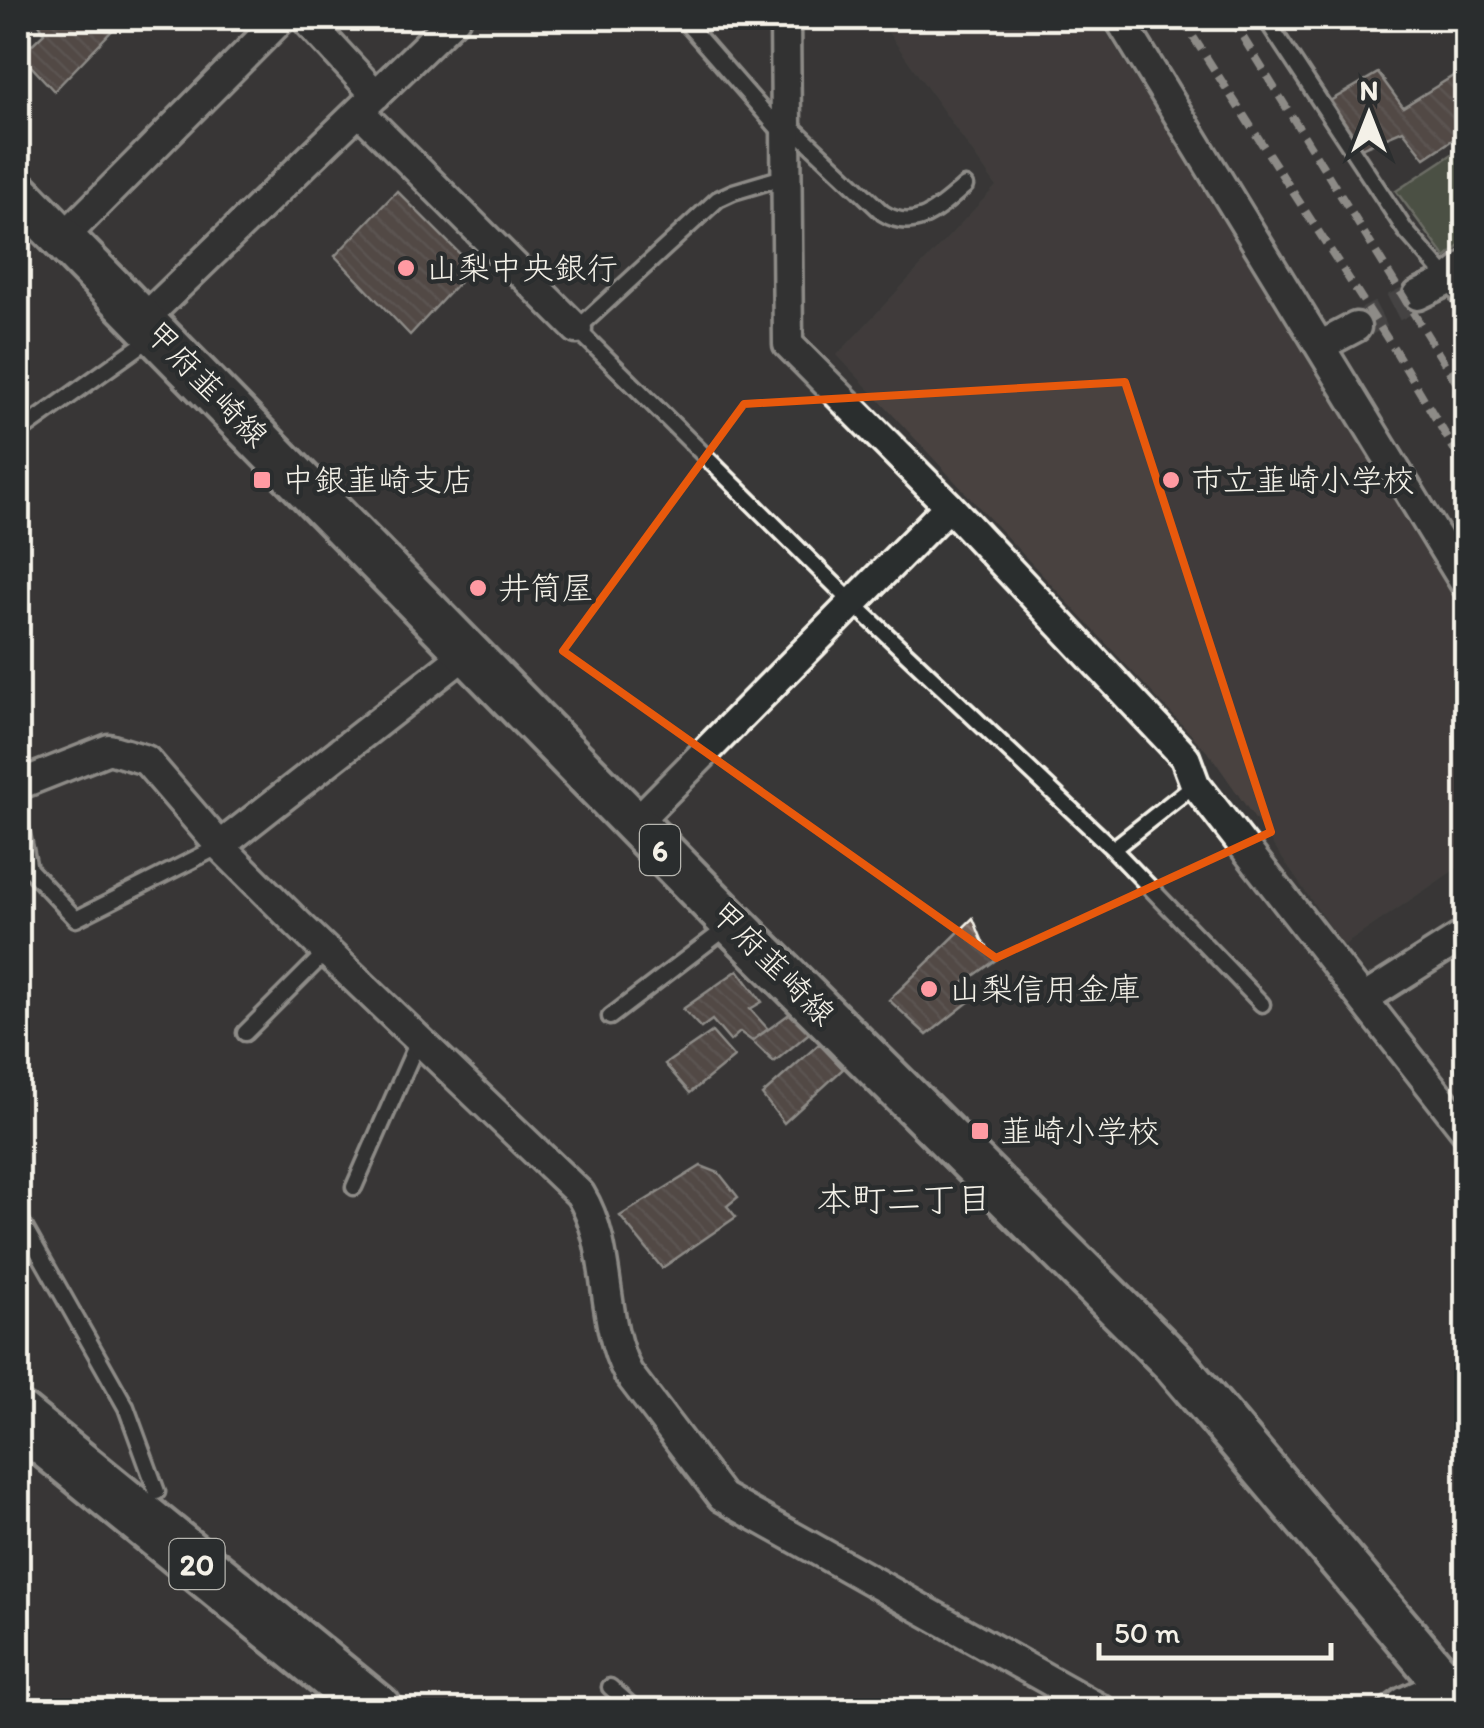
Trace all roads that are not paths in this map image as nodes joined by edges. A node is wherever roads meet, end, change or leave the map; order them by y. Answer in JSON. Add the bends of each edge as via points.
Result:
{"nodes":[{"id":1,"x":282,"y":18,"type":"edge"},
{"id":2,"x":304,"y":18,"type":"edge"},
{"id":3,"x":456,"y":18,"type":"edge"},
{"id":4,"x":682,"y":18,"type":"edge"},
{"id":5,"x":786,"y":18,"type":"edge"},
{"id":6,"x":1118,"y":18,"type":"edge"},
{"id":7,"x":1265,"y":18,"type":"edge"},
{"id":8,"x":368,"y":103,"type":"junction"},
{"id":9,"x":786,"y":130,"type":"junction"},
{"id":10,"x":786,"y":176,"type":"junction"},
{"id":11,"x":965,"y":186,"type":"dead end"},
{"id":12,"x":18,"y":193,"type":"edge"},
{"id":13,"x":64,"y":238,"type":"junction"},
{"id":14,"x":1458,"y":273,"type":"edge"},
{"id":15,"x":1418,"y":295,"type":"tunnel mouth"},
{"id":16,"x":1466,"y":308,"type":"edge"},
{"id":17,"x":150,"y":326,"type":"junction"},
{"id":18,"x":1356,"y":327,"type":"tunnel mouth"},
{"id":19,"x":578,"y":329,"type":"junction"},
{"id":20,"x":1320,"y":346,"type":"junction"},
{"id":21,"x":18,"y":433,"type":"edge"},
{"id":22,"x":949,"y":506,"type":"junction"},
{"id":23,"x":1466,"y":585,"type":"edge"},
{"id":24,"x":852,"y":603,"type":"junction"},
{"id":25,"x":468,"y":652,"type":"junction"},
{"id":26,"x":1196,"y":784,"type":"junction"},
{"id":27,"x":18,"y":785,"type":"edge"},
{"id":28,"x":18,"y":814,"type":"edge"},
{"id":29,"x":635,"y":823,"type":"junction"},
{"id":30,"x":220,"y":846,"type":"junction"},
{"id":31,"x":1112,"y":849,"type":"junction"},
{"id":32,"x":733,"y":924,"type":"junction"},
{"id":33,"x":1466,"y":934,"type":"edge"},
{"id":34,"x":328,"y":950,"type":"junction"},
{"id":35,"x":1364,"y":998,"type":"junction"},
{"id":36,"x":1262,"y":1004,"type":"dead end"},
{"id":37,"x":610,"y":1017,"type":"dead end"},
{"id":38,"x":245,"y":1033,"type":"dead end"},
{"id":39,"x":419,"y":1039,"type":"junction"},
{"id":40,"x":1466,"y":1131,"type":"edge"},
{"id":41,"x":354,"y":1186,"type":"dead end"},
{"id":42,"x":18,"y":1216,"type":"edge"},
{"id":43,"x":18,"y":1418,"type":"edge"},
{"id":44,"x":157,"y":1492,"type":"dead end"},
{"id":45,"x":610,"y":1687,"type":"dead end"},
{"id":46,"x":1448,"y":1701,"type":"edge"},
{"id":47,"x":376,"y":1710,"type":"edge"},
{"id":48,"x":636,"y":1710,"type":"edge"},
{"id":49,"x":1102,"y":1710,"type":"edge"},
{"id":50,"x":1393,"y":1710,"type":"edge"}],
"edges":[{"from":1,"to":13,"type":"street"},
{"from":2,"to":8,"type":"street"},
{"from":3,"to":8,"type":"street"},
{"from":4,"to":9,"type":"lane"},
{"from":5,"to":9,"type":"street"},
{"from":6,"to":20,"type":"street"},
{"from":7,"to":14,"type":"lane","via":[[1404,230]]},
{"from":8,"to":17,"type":"street"},
{"from":8,"to":19,"type":"street"},
{"from":9,"to":10,"type":"street"},
{"from":9,"to":11,"type":"lane","via":[[895,221],[919,221]]},
{"from":10,"to":19,"type":"lane","via":[[718,200]]},
{"from":10,"to":22,"type":"street","via":[[788,344]]},
{"from":12,"to":13,"type":"main road","name":"甲府韮崎線","number":"6"},
{"from":13,"to":17,"type":"main road","name":"甲府韮崎線","number":"6"},
{"from":14,"to":15,"type":"street"},
{"from":14,"to":16,"type":"lane"},
{"from":17,"to":21,"type":"lane"},
{"from":17,"to":25,"type":"main road","name":"甲府韮崎線","number":"6"},
{"from":18,"to":20,"type":"street"},
{"from":19,"to":24,"type":"lane"},
{"from":20,"to":23,"type":"street"},
{"from":22,"to":24,"type":"street"},
{"from":22,"to":26,"type":"street","via":[[1185,757]]},
{"from":24,"to":29,"type":"street"},
{"from":24,"to":31,"type":"lane"},
{"from":25,"to":29,"type":"main road","name":"甲府韮崎線","number":"6"},
{"from":25,"to":30,"type":"street"},
{"from":26,"to":31,"type":"lane"},
{"from":26,"to":35,"type":"street"},
{"from":27,"to":30,"type":"street","via":[[109,749],[146,760]]},
{"from":28,"to":30,"type":"lane","via":[[29,869],[76,920]]},
{"from":29,"to":32,"type":"main road","name":"甲府韮崎線","number":"6"},
{"from":30,"to":34,"type":"street"},
{"from":31,"to":36,"type":"lane"},
{"from":32,"to":37,"type":"lane"},
{"from":32,"to":46,"type":"main road","name":"甲府韮崎線","number":"6","via":[[1174,1363]]},
{"from":33,"to":35,"type":"street"},
{"from":34,"to":38,"type":"lane"},
{"from":34,"to":39,"type":"street"},
{"from":35,"to":40,"type":"street"},
{"from":39,"to":41,"type":"lane"},
{"from":39,"to":49,"type":"street","via":[[580,1194],[594,1218],[616,1351],[722,1496]]},
{"from":42,"to":44,"type":"lane","via":[[126,1407]]},
{"from":43,"to":47,"type":"highway","number":"20"},
{"from":45,"to":48,"type":"lane"},
{"from":46,"to":50,"type":"street","via":[[1404,1702]]}]}
